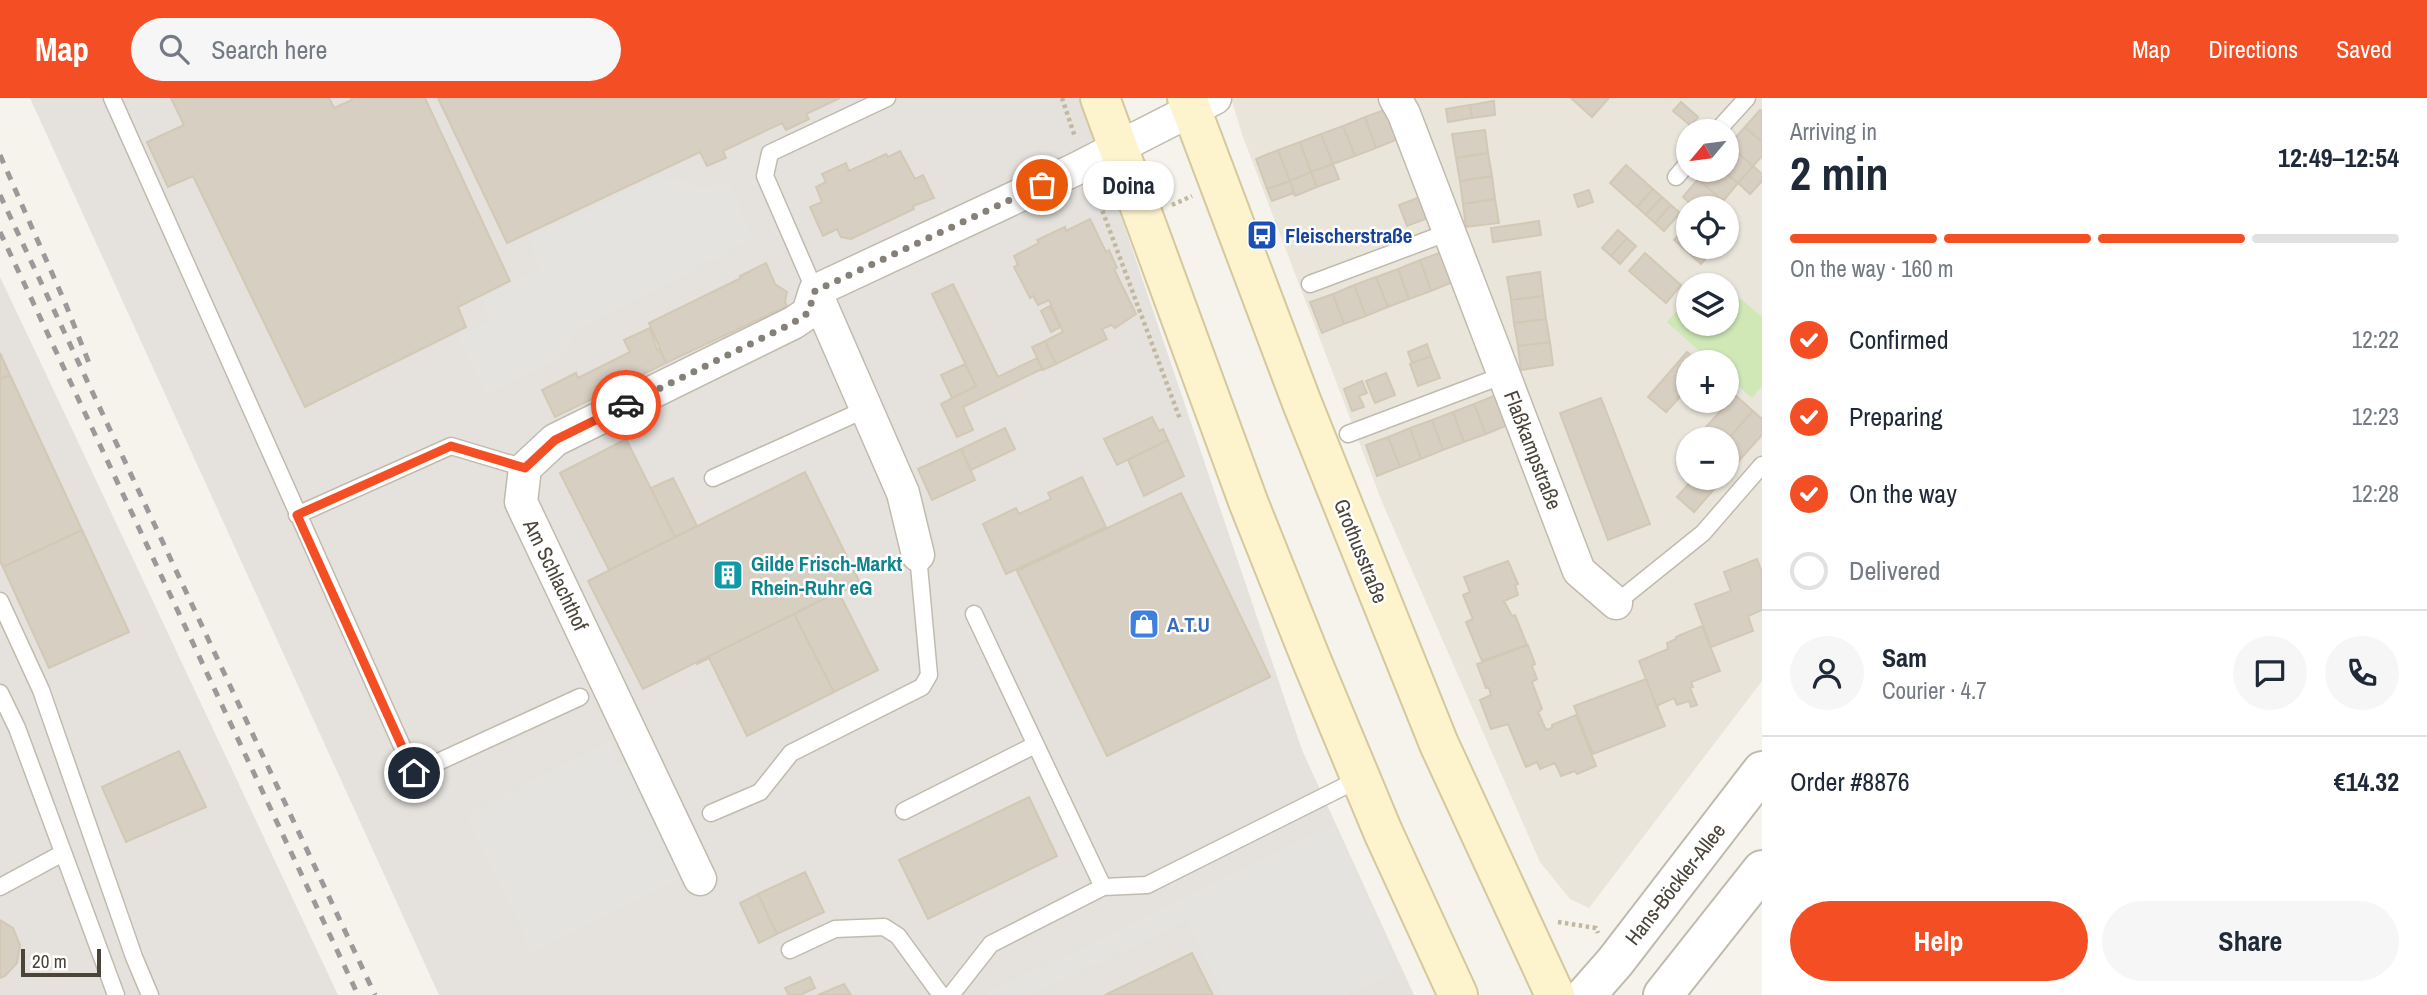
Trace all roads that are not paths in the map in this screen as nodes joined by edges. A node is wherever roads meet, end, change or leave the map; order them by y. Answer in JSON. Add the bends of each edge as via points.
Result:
{"nodes":[{"id":1,"x":112,"y":98,"type":"edge"},
{"id":2,"x":887,"y":98,"type":"edge"},
{"id":3,"x":1100,"y":98,"type":"edge"},
{"id":4,"x":1395,"y":98,"type":"edge"},
{"id":5,"x":1747,"y":98,"type":"edge"},
{"id":6,"x":1198,"y":102,"type":"edge"},
{"id":7,"x":1728,"y":119,"type":"edge"},
{"id":8,"x":1117,"y":149,"type":"junction"},
{"id":9,"x":1449,"y":232,"type":"junction"},
{"id":10,"x":1310,"y":284,"type":"dead end"},
{"id":11,"x":815,"y":291,"type":"junction"},
{"id":12,"x":1504,"y":375,"type":"junction"},
{"id":13,"x":866,"y":409,"type":"junction"},
{"id":14,"x":1348,"y":434,"type":"dead end"},
{"id":15,"x":1762,"y":466,"type":"edge"},
{"id":16,"x":525,"y":468,"type":"junction"},
{"id":17,"x":713,"y":478,"type":"dead end"},
{"id":18,"x":297,"y":515,"type":"junction"},
{"id":19,"x":918,"y":555,"type":"joint"},
{"id":20,"x":0,"y":601,"type":"edge"},
{"id":21,"x":1616,"y":603,"type":"joint"},
{"id":22,"x":974,"y":614,"type":"dead end"},
{"id":23,"x":0,"y":693,"type":"edge"},
{"id":24,"x":580,"y":696,"type":"dead end"},
{"id":25,"x":1035,"y":745,"type":"junction"},
{"id":26,"x":1762,"y":772,"type":"edge"},
{"id":27,"x":1359,"y":779,"type":"junction"},
{"id":28,"x":904,"y":811,"type":"dead end"},
{"id":29,"x":711,"y":813,"type":"dead end"},
{"id":30,"x":63,"y":853,"type":"junction"},
{"id":31,"x":1762,"y":870,"type":"edge"},
{"id":32,"x":700,"y":879,"type":"dead end"},
{"id":33,"x":0,"y":887,"type":"edge"},
{"id":34,"x":1103,"y":887,"type":"junction"},
{"id":35,"x":790,"y":950,"type":"dead end"},
{"id":36,"x":116,"y":995,"type":"edge"},
{"id":37,"x":150,"y":995,"type":"edge"},
{"id":38,"x":941,"y":995,"type":"edge"},
{"id":39,"x":951,"y":995,"type":"edge"},
{"id":40,"x":1458,"y":995,"type":"edge"},
{"id":41,"x":1555,"y":995,"type":"edge"},
{"id":42,"x":1586,"y":995,"type":"edge"},
{"id":43,"x":1663,"y":995,"type":"edge"}],
"edges":[{"from":1,"to":18,"type":"lane"},
{"from":2,"to":11,"type":"lane","via":[[770,153],[765,176]]},
{"from":3,"to":8,"type":"main road"},
{"from":4,"to":9,"type":"street","name":"Flaßkampstraße"},
{"from":5,"to":7,"type":"lane"},
{"from":6,"to":8,"type":"street"},
{"from":6,"to":41,"type":"main road","name":"Grothusstraße","via":[[1307,416],[1439,744]]},
{"from":8,"to":11,"type":"street"},
{"from":8,"to":27,"type":"main road","via":[[1249,504]]},
{"from":9,"to":10,"type":"lane"},
{"from":9,"to":12,"type":"street","name":"Flaßkampstraße"},
{"from":11,"to":13,"type":"street"},
{"from":11,"to":16,"type":"street","via":[[808,313],[793,323],[555,440]]},
{"from":12,"to":14,"type":"lane"},
{"from":12,"to":21,"type":"street","name":"Flaßkampstraße","via":[[1579,571]]},
{"from":13,"to":17,"type":"lane"},
{"from":13,"to":19,"type":"street","via":[[903,493]]},
{"from":15,"to":21,"type":"lane","name":"Flaßkampstraße","via":[[1703,533]]},
{"from":16,"to":18,"type":"lane","via":[[451,446]]},
{"from":16,"to":32,"type":"street","name":"Am Schlachthof","via":[[521,502]]},
{"from":18,"to":24,"type":"lane","via":[[414,773]]},
{"from":19,"to":29,"type":"lane","via":[[929,675],[922,687],[791,753],[760,792]]},
{"from":20,"to":37,"type":"lane","via":[[41,690]]},
{"from":22,"to":25,"type":"lane"},
{"from":23,"to":30,"type":"lane"},
{"from":25,"to":28,"type":"lane"},
{"from":25,"to":34,"type":"lane"},
{"from":26,"to":42,"type":"street","name":"Hans-Böckler-Allee"},
{"from":27,"to":34,"type":"lane","via":[[1147,885]]},
{"from":27,"to":40,"type":"main road"},
{"from":30,"to":33,"type":"lane"},
{"from":30,"to":36,"type":"lane"},
{"from":31,"to":43,"type":"street"},
{"from":34,"to":39,"type":"lane","via":[[991,944]]},
{"from":35,"to":38,"type":"lane","via":[[835,929],[884,927],[898,936]]}]}
